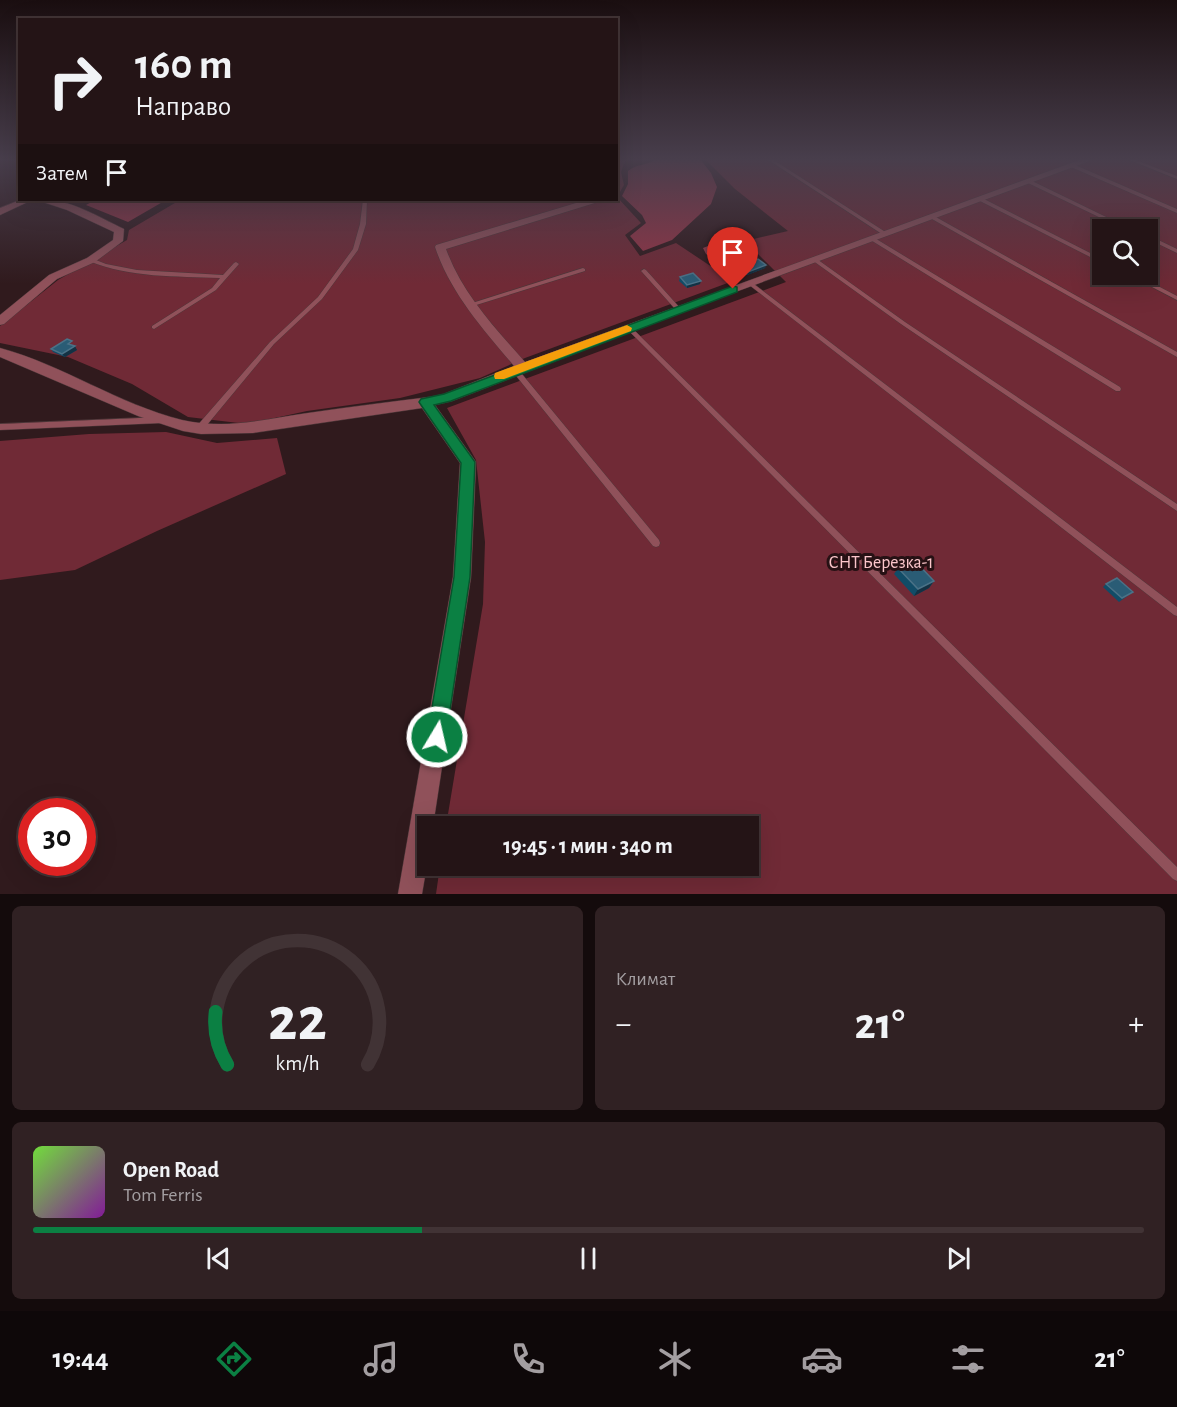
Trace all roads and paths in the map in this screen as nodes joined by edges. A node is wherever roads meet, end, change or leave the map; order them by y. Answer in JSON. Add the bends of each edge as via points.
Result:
{"nodes":[{"id":1,"x":25,"y":201,"type":"edge"},
{"id":2,"x":46,"y":201,"type":"edge"},
{"id":3,"x":366,"y":201,"type":"edge"},
{"id":4,"x":592,"y":201,"type":"edge"},
{"id":5,"x":834,"y":201,"type":"edge"},
{"id":6,"x":980,"y":201,"type":"edge"},
{"id":7,"x":983,"y":201,"type":"edge"},
{"id":8,"x":1069,"y":201,"type":"edge"},
{"id":9,"x":1151,"y":201,"type":"edge"},
{"id":10,"x":0,"y":212,"type":"edge"},
{"id":11,"x":1177,"y":212,"type":"edge"},
{"id":12,"x":934,"y":218,"type":"junction"},
{"id":13,"x":1108,"y":219,"type":"edge"},
{"id":14,"x":884,"y":233,"type":"junction"},
{"id":15,"x":871,"y":238,"type":"junction"},
{"id":16,"x":1158,"y":242,"type":"edge"},
{"id":17,"x":1177,"y":251,"type":"edge"},
{"id":18,"x":1092,"y":256,"type":"edge"},
{"id":19,"x":814,"y":259,"type":"junction"},
{"id":20,"x":91,"y":260,"type":"junction"},
{"id":21,"x":236,"y":264,"type":"dead end"},
{"id":22,"x":583,"y":270,"type":"dead end"},
{"id":23,"x":644,"y":271,"type":"dead end"},
{"id":24,"x":224,"y":277,"type":"junction"},
{"id":25,"x":750,"y":283,"type":"junction"},
{"id":26,"x":1152,"y":285,"type":"edge"},
{"id":27,"x":1177,"y":298,"type":"edge"},
{"id":28,"x":471,"y":305,"type":"junction"},
{"id":29,"x":678,"y":309,"type":"junction"},
{"id":30,"x":0,"y":321,"type":"edge"},
{"id":31,"x":154,"y":327,"type":"dead end"},
{"id":32,"x":628,"y":328,"type":"junction"},
{"id":33,"x":0,"y":352,"type":"edge"},
{"id":34,"x":1177,"y":355,"type":"edge"},
{"id":35,"x":519,"y":369,"type":"junction"},
{"id":36,"x":1118,"y":389,"type":"dead end"},
{"id":37,"x":425,"y":402,"type":"junction"},
{"id":38,"x":164,"y":420,"type":"junction"},
{"id":39,"x":0,"y":427,"type":"edge"},
{"id":40,"x":199,"y":429,"type":"junction"},
{"id":41,"x":1177,"y":508,"type":"edge"},
{"id":42,"x":656,"y":543,"type":"dead end"},
{"id":43,"x":1177,"y":612,"type":"edge"},
{"id":44,"x":1177,"y":875,"type":"edge"},
{"id":45,"x":410,"y":894,"type":"edge"}],
"edges":[{"from":1,"to":10,"type":"street"},
{"from":2,"to":20,"type":"street","via":[[71,208],[120,231],[118,240]]},
{"from":3,"to":40,"type":"lane","via":[[356,249],[320,298],[272,343]]},
{"from":4,"to":28,"type":"street","via":[[440,247],[452,276]]},
{"from":5,"to":14,"type":"lane"},
{"from":6,"to":12,"type":"street"},
{"from":7,"to":18,"type":"lane"},
{"from":8,"to":13,"type":"lane"},
{"from":9,"to":11,"type":"lane"},
{"from":12,"to":14,"type":"street"},
{"from":12,"to":34,"type":"lane"},
{"from":14,"to":15,"type":"street"},
{"from":15,"to":19,"type":"street"},
{"from":15,"to":36,"type":"lane"},
{"from":16,"to":17,"type":"lane"},
{"from":19,"to":25,"type":"street"},
{"from":19,"to":41,"type":"lane"},
{"from":20,"to":24,"type":"lane","via":[[146,272]]},
{"from":20,"to":30,"type":"street","via":[[53,278]]},
{"from":21,"to":24,"type":"lane"},
{"from":22,"to":28,"type":"lane"},
{"from":23,"to":29,"type":"lane"},
{"from":24,"to":31,"type":"lane","via":[[214,289]]},
{"from":25,"to":29,"type":"street"},
{"from":25,"to":43,"type":"lane"},
{"from":26,"to":27,"type":"lane"},
{"from":28,"to":35,"type":"street"},
{"from":29,"to":32,"type":"street"},
{"from":32,"to":35,"type":"street"},
{"from":32,"to":44,"type":"lane"},
{"from":33,"to":38,"type":"street"},
{"from":35,"to":37,"type":"street","via":[[447,398]]},
{"from":35,"to":42,"type":"lane"},
{"from":37,"to":40,"type":"street","via":[[245,430]]},
{"from":37,"to":45,"type":"street","via":[[468,462],[462,577]]},
{"from":38,"to":39,"type":"lane"},
{"from":38,"to":40,"type":"street"}]}
